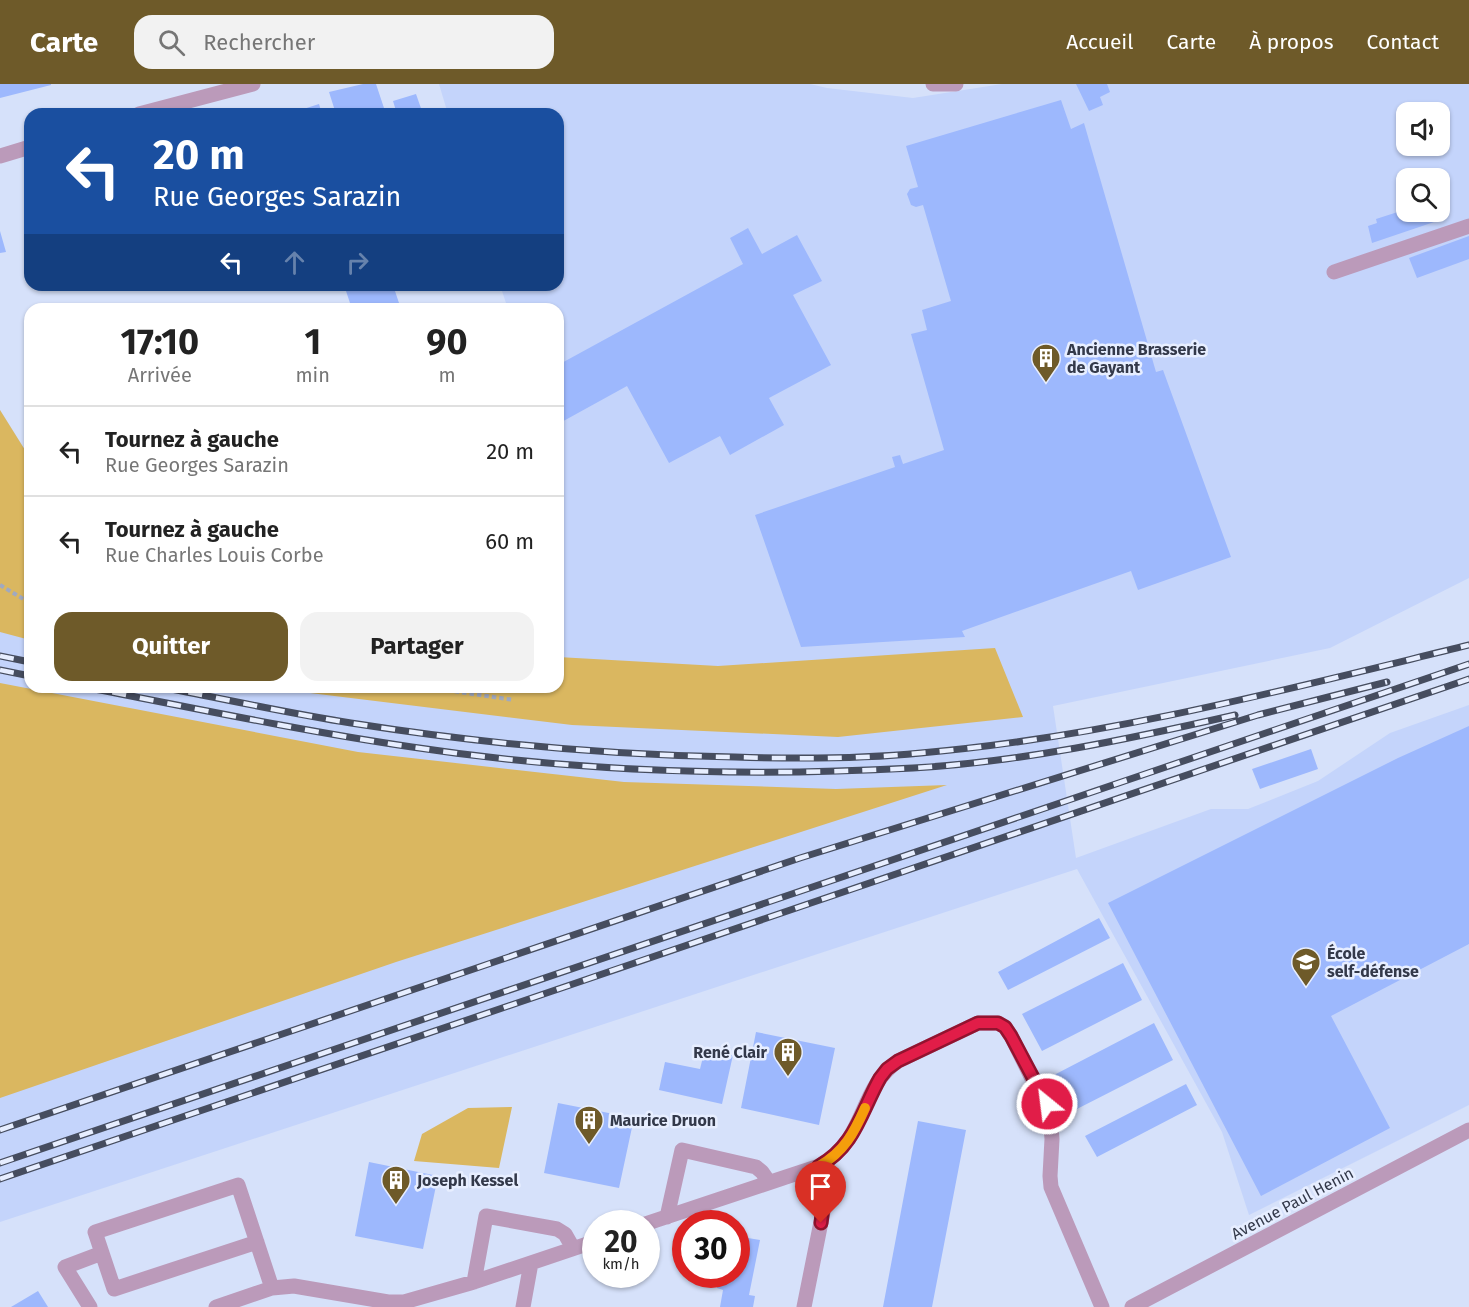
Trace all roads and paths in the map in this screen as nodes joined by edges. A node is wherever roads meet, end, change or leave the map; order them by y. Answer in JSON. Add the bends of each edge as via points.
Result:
{"nodes":[{"id":1,"x":253,"y":84,"type":"edge"},
{"id":2,"x":933,"y":84,"type":"edge"},
{"id":3,"x":956,"y":84,"type":"edge"},
{"id":4,"x":162,"y":108,"type":"edge"},
{"id":5,"x":24,"y":149,"type":"edge"},
{"id":6,"x":0,"y":156,"type":"edge"},
{"id":7,"x":1469,"y":226,"type":"edge"},
{"id":8,"x":1334,"y":272,"type":"dead end"},
{"id":9,"x":0,"y":585,"type":"edge"},
{"id":10,"x":24,"y":599,"type":"edge"},
{"id":11,"x":466,"y":693,"type":"edge"},
{"id":12,"x":514,"y":700,"type":"dead end"},
{"id":13,"x":1469,"y":1130,"type":"edge"},
{"id":14,"x":819,"y":1166,"type":"junction"},
{"id":15,"x":769,"y":1182,"type":"junction"},
{"id":16,"x":667,"y":1216,"type":"junction"},
{"id":17,"x":660,"y":1219,"type":"edge"},
{"id":18,"x":257,"y":1242,"type":"junction"},
{"id":19,"x":582,"y":1245,"type":"edge"},
{"id":20,"x":573,"y":1248,"type":"junction"},
{"id":21,"x":102,"y":1253,"type":"junction"},
{"id":22,"x":531,"y":1263,"type":"junction"},
{"id":23,"x":474,"y":1282,"type":"junction"},
{"id":24,"x":272,"y":1288,"type":"junction"},
{"id":25,"x":90,"y":1307,"type":"edge"},
{"id":26,"x":216,"y":1307,"type":"edge"},
{"id":27,"x":523,"y":1307,"type":"edge"},
{"id":28,"x":804,"y":1307,"type":"edge"},
{"id":29,"x":1102,"y":1307,"type":"edge"},
{"id":30,"x":1132,"y":1307,"type":"edge"}],
"edges":[{"from":1,"to":4,"type":"street"},
{"from":2,"to":3,"type":"street"},
{"from":5,"to":6,"type":"street"},
{"from":7,"to":8,"type":"street"},
{"from":9,"to":10,"type":"path"},
{"from":11,"to":12,"type":"path"},
{"from":13,"to":30,"type":"street","name":"Avenue Paul Henin"},
{"from":14,"to":15,"type":"street"},
{"from":14,"to":28,"type":"street","via":[[825,1202]]},
{"from":14,"to":29,"type":"street","via":[[846,1145],[887,1069],[978,1023],[998,1023],[1011,1036],[1050,1114],[1051,1187]]},
{"from":15,"to":16,"type":"street"},
{"from":15,"to":16,"type":"street","via":[[756,1167],[682,1150]]},
{"from":16,"to":17,"type":"street"},
{"from":18,"to":21,"type":"street","via":[[114,1289]]},
{"from":18,"to":21,"type":"street","via":[[238,1185],[95,1232]]},
{"from":18,"to":24,"type":"street"},
{"from":19,"to":20,"type":"street"},
{"from":20,"to":22,"type":"street"},
{"from":20,"to":23,"type":"street","via":[[557,1229],[486,1216]]},
{"from":21,"to":25,"type":"street","via":[[65,1267]]},
{"from":22,"to":23,"type":"street"},
{"from":22,"to":27,"type":"street"},
{"from":23,"to":24,"type":"street","via":[[404,1302],[307,1287]]},
{"from":24,"to":26,"type":"street"}]}
